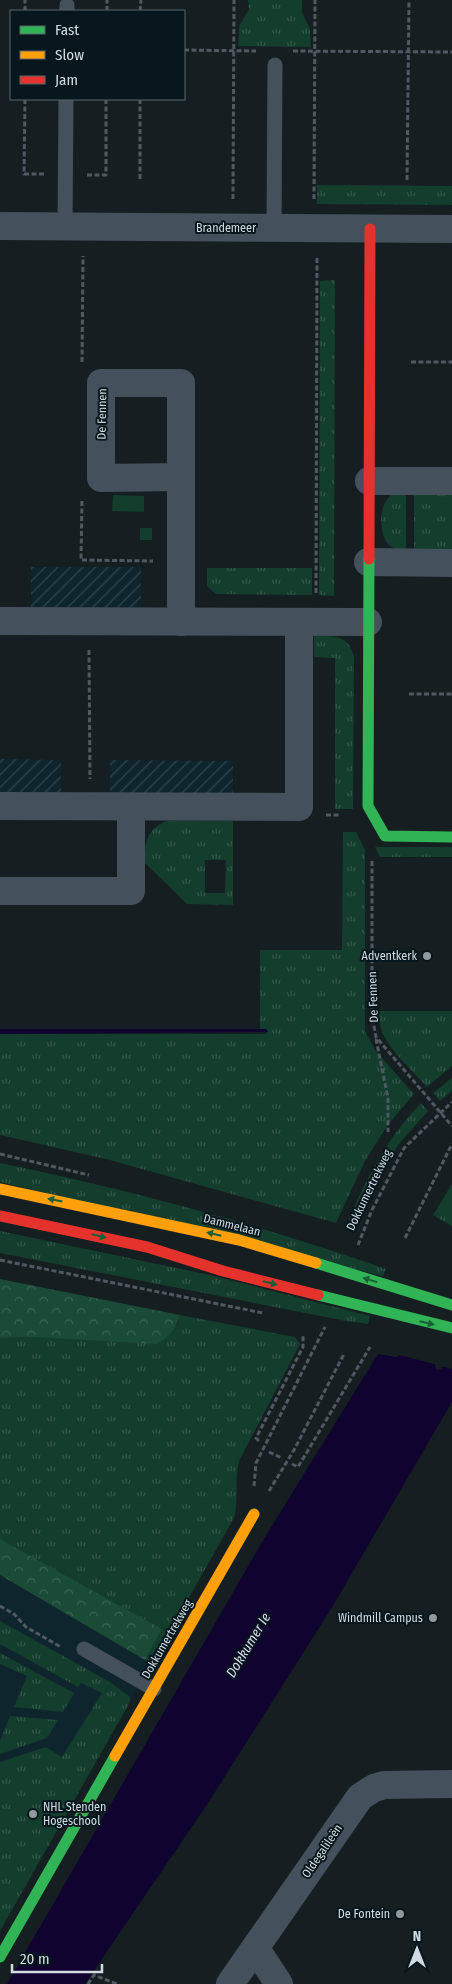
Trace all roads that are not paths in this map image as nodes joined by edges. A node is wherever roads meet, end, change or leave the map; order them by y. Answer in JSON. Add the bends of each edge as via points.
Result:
{"nodes":[{"id":1,"x":274,"y":64,"type":"dead end"},
{"id":2,"x":66,"y":100,"type":"edge"},
{"id":3,"x":0,"y":226,"type":"edge"},
{"id":4,"x":66,"y":227,"type":"junction"},
{"id":5,"x":274,"y":228,"type":"junction"},
{"id":6,"x":370,"y":229,"type":"junction"},
{"id":7,"x":452,"y":229,"type":"edge"},
{"id":8,"x":181,"y":477,"type":"junction"},
{"id":9,"x":369,"y":481,"type":"junction"},
{"id":10,"x":452,"y":481,"type":"edge"},
{"id":11,"x":368,"y":562,"type":"junction"},
{"id":12,"x":452,"y":562,"type":"edge"},
{"id":13,"x":0,"y":621,"type":"edge"},
{"id":14,"x":181,"y":622,"type":"junction"},
{"id":15,"x":308,"y":622,"type":"junction"},
{"id":16,"x":368,"y":622,"type":"junction"},
{"id":17,"x":0,"y":806,"type":"edge"},
{"id":18,"x":131,"y":807,"type":"junction"},
{"id":19,"x":452,"y":837,"type":"edge"},
{"id":20,"x":0,"y":890,"type":"edge"},
{"id":21,"x":0,"y":1189,"type":"edge"},
{"id":22,"x":0,"y":1216,"type":"edge"},
{"id":23,"x":452,"y":1305,"type":"edge"},
{"id":24,"x":452,"y":1328,"type":"edge"},
{"id":25,"x":254,"y":1514,"type":"road end"},
{"id":26,"x":84,"y":1649,"type":"road end"},
{"id":27,"x":154,"y":1689,"type":"junction"},
{"id":28,"x":452,"y":1784,"type":"edge"},
{"id":29,"x":256,"y":1949,"type":"junction"},
{"id":30,"x":0,"y":1957,"type":"edge"},
{"id":31,"x":230,"y":1984,"type":"edge"},
{"id":32,"x":279,"y":1984,"type":"edge"}],
"edges":[{"from":1,"to":5,"type":"lane"},
{"from":2,"to":4,"type":"lane"},
{"from":3,"to":4,"type":"street","name":"Brandemeer"},
{"from":4,"to":5,"type":"street","name":"Brandemeer"},
{"from":5,"to":6,"type":"street","name":"Brandemeer"},
{"from":6,"to":7,"type":"street","name":"Brandemeer"},
{"from":6,"to":9,"type":"street"},
{"from":8,"to":8,"type":"street","name":"De Fennen","via":[[181,383],[101,383],[101,478]]},
{"from":8,"to":14,"type":"street","name":"De Fennen"},
{"from":9,"to":10,"type":"street"},
{"from":9,"to":11,"type":"street"},
{"from":11,"to":12,"type":"street"},
{"from":11,"to":16,"type":"street"},
{"from":13,"to":14,"type":"street"},
{"from":14,"to":15,"type":"street"},
{"from":15,"to":16,"type":"street"},
{"from":15,"to":18,"type":"street","via":[[299,807]]},
{"from":16,"to":19,"type":"street","via":[[368,806],[385,836]]},
{"from":17,"to":18,"type":"street"},
{"from":18,"to":20,"type":"street","via":[[131,891]]},
{"from":23,"to":21,"type":"street","name":"Dammelaan","one_way":true,"via":[[239,1240]]},
{"from":22,"to":24,"type":"street","one_way":true,"via":[[147,1247],[223,1271]]},
{"from":25,"to":27,"type":"street","name":"Dokkumertrekweg"},
{"from":26,"to":27,"type":"lane"},
{"from":27,"to":30,"type":"street","name":"Dokkumertrekweg"},
{"from":28,"to":29,"type":"street","name":"Oldegalileën","via":[[384,1785],[360,1797]]},
{"from":29,"to":31,"type":"street","name":"Oldegalileën"},
{"from":29,"to":32,"type":"street"}]}
